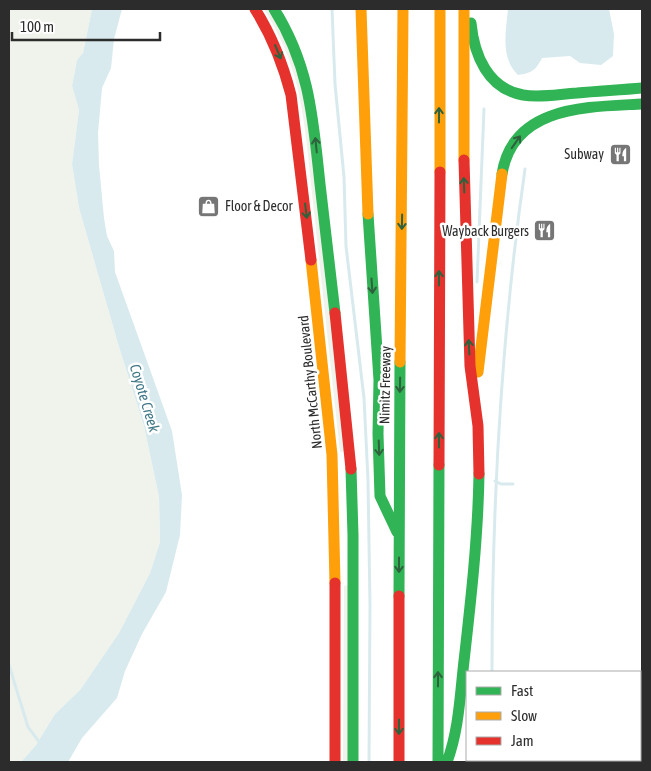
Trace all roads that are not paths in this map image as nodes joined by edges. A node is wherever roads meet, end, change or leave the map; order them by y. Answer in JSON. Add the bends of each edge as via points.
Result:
{"nodes":[{"id":1,"x":255,"y":9,"type":"edge"},
{"id":2,"x":274,"y":9,"type":"edge"},
{"id":3,"x":360,"y":9,"type":"edge"},
{"id":4,"x":392,"y":9,"type":"edge"},
{"id":5,"x":403,"y":9,"type":"edge"},
{"id":6,"x":440,"y":9,"type":"edge"},
{"id":7,"x":464,"y":9,"type":"edge"},
{"id":8,"x":470,"y":9,"type":"edge"},
{"id":9,"x":642,"y":88,"type":"edge"},
{"id":10,"x":642,"y":104,"type":"edge"},
{"id":11,"x":402,"y":174,"type":"junction"},
{"id":12,"x":336,"y":315,"type":"junction"},
{"id":13,"x":318,"y":318,"type":"junction"},
{"id":14,"x":475,"y":396,"type":"junction"},
{"id":15,"x":399,"y":536,"type":"junction"},
{"id":16,"x":353,"y":692,"type":"junction"},
{"id":17,"x":335,"y":693,"type":"junction"},
{"id":18,"x":335,"y":762,"type":"edge"},
{"id":19,"x":353,"y":762,"type":"edge"},
{"id":20,"x":399,"y":762,"type":"edge"},
{"id":21,"x":438,"y":762,"type":"edge"},
{"id":22,"x":447,"y":762,"type":"edge"}],
"edges":[{"from":1,"to":13,"type":"main road","name":"North McCarthy Boulevard","one_way":true,"via":[[277,50],[291,95]]},
{"from":12,"to":2,"type":"main road","one_way":true,"via":[[312,107],[298,58]]},
{"from":3,"to":15,"type":"main road","one_way":true,"via":[[367,202],[379,380],[380,496]]},
{"from":4,"to":11,"type":"main road"},
{"from":5,"to":11,"type":"main road","name":"Nimitz Freeway"},
{"from":21,"to":6,"type":"main road","one_way":true},
{"from":14,"to":7,"type":"main road","one_way":true,"via":[[471,378],[466,283],[462,105]]},
{"from":8,"to":9,"type":"main road","via":[[475,52],[486,72],[500,85],[520,94],[541,96]]},
{"from":14,"to":10,"type":"main road","one_way":true,"via":[[501,182],[505,160],[516,140],[531,124],[551,113]]},
{"from":11,"to":15,"type":"main road","name":"Nimitz Freeway","one_way":true},
{"from":12,"to":13,"type":"main road"},
{"from":12,"to":16,"type":"main road","via":[[352,481]]},
{"from":13,"to":17,"type":"main road","name":"North McCarthy Boulevard","via":[[333,469]]},
{"from":14,"to":22,"type":"main road","via":[[478,442],[475,553],[454,743]]},
{"from":15,"to":20,"type":"main road","name":"Nimitz Freeway","one_way":true},
{"from":16,"to":17,"type":"main road"},
{"from":16,"to":19,"type":"main road"},
{"from":17,"to":18,"type":"main road","name":"North McCarthy Boulevard"}]}
